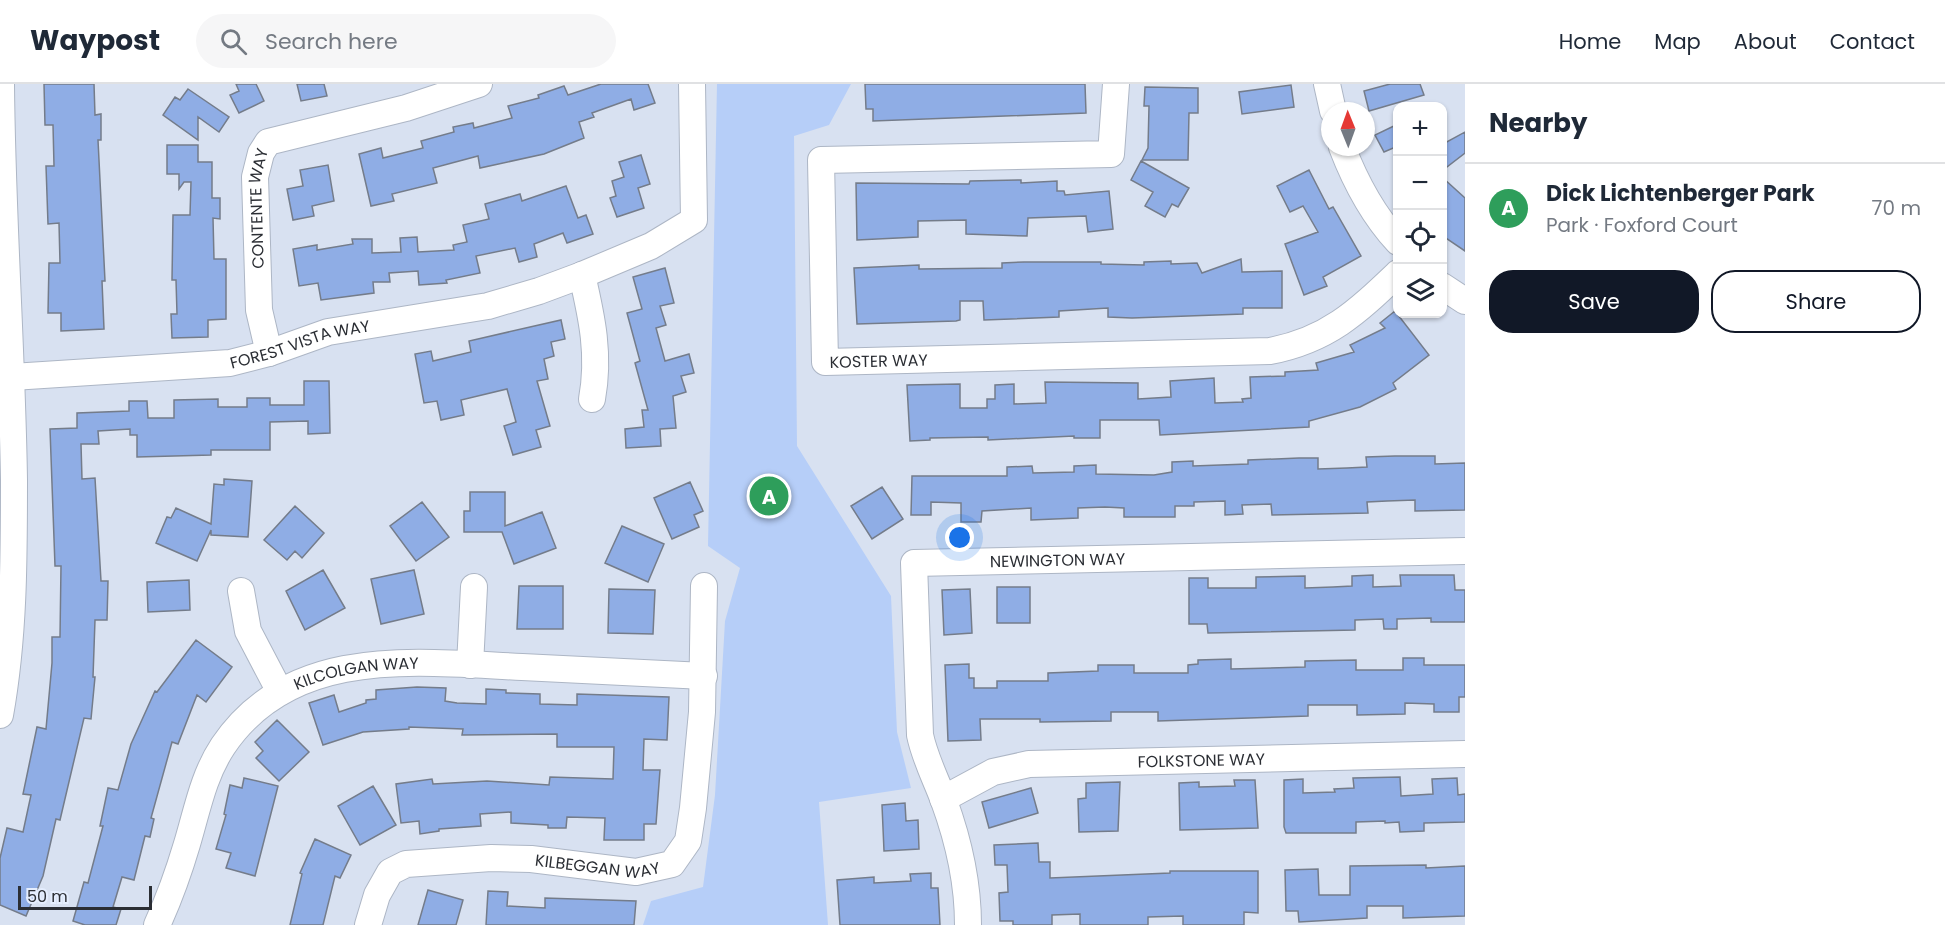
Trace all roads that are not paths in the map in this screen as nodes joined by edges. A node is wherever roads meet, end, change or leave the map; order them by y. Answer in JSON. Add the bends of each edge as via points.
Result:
{"nodes":[{"id":1,"x":1,"y":84,"type":"edge"},
{"id":2,"x":479,"y":84,"type":"edge"},
{"id":3,"x":692,"y":84,"type":"edge"},
{"id":4,"x":1116,"y":84,"type":"edge"},
{"id":5,"x":1328,"y":84,"type":"edge"},
{"id":6,"x":1331,"y":102,"type":"edge"},
{"id":7,"x":1,"y":146,"type":"edge"},
{"id":8,"x":1346,"y":156,"type":"edge"},
{"id":9,"x":1393,"y":236,"type":"edge"},
{"id":10,"x":582,"y":275,"type":"junction"},
{"id":11,"x":1393,"y":278,"type":"edge"},
{"id":12,"x":1447,"y":289,"type":"edge"},
{"id":13,"x":1465,"y":301,"type":"edge"},
{"id":14,"x":269,"y":353,"type":"junction"},
{"id":15,"x":12,"y":377,"type":"junction"},
{"id":16,"x":592,"y":399,"type":"dead end"},
{"id":17,"x":1465,"y":551,"type":"edge"},
{"id":18,"x":704,"y":586,"type":"dead end"},
{"id":19,"x":474,"y":587,"type":"dead end"},
{"id":20,"x":241,"y":591,"type":"dead end"},
{"id":21,"x":470,"y":665,"type":"junction"},
{"id":22,"x":704,"y":676,"type":"junction"},
{"id":23,"x":280,"y":692,"type":"junction"},
{"id":24,"x":0,"y":715,"type":"edge"},
{"id":25,"x":1465,"y":753,"type":"edge"},
{"id":26,"x":943,"y":799,"type":"junction"},
{"id":27,"x":157,"y":925,"type":"edge"},
{"id":28,"x":369,"y":925,"type":"edge"},
{"id":29,"x":968,"y":925,"type":"edge"}],
"edges":[{"from":1,"to":7,"type":"street"},
{"from":2,"to":14,"type":"street","name":"CONTENTE WAY","via":[[406,108],[268,142],[255,177],[259,309]]},
{"from":3,"to":10,"type":"street","name":"FOREST VISTA WAY","via":[[694,220],[651,246]]},
{"from":4,"to":11,"type":"street","name":"KOSTER WAY","via":[[1112,154],[821,160],[825,362],[1270,351],[1329,332]]},
{"from":5,"to":6,"type":"street"},
{"from":7,"to":15,"type":"street"},
{"from":8,"to":9,"type":"street","via":[[1378,218]]},
{"from":10,"to":14,"type":"street","name":"FOREST VISTA WAY","via":[[488,306],[338,330]]},
{"from":10,"to":16,"type":"street","via":[[596,339]]},
{"from":12,"to":13,"type":"street"},
{"from":14,"to":15,"type":"street","name":"FOREST VISTA WAY","via":[[210,365]]},
{"from":15,"to":24,"type":"street","via":[[15,577],[13,627]]},
{"from":17,"to":26,"type":"street","name":"NEWINGTON WAY","via":[[914,563],[917,715],[924,755]]},
{"from":18,"to":22,"type":"street","name":"KILBEGGAN WAY"},
{"from":19,"to":21,"type":"street"},
{"from":20,"to":23,"type":"street","via":[[248,631]]},
{"from":21,"to":22,"type":"street","name":"KILCOLGAN WAY"},
{"from":21,"to":23,"type":"street","name":"KILCOLGAN WAY","via":[[359,665],[299,682]]},
{"from":22,"to":28,"type":"street","name":"KILBEGGAN WAY","via":[[688,841],[672,864],[636,872],[521,859],[406,864],[390,872],[377,896]]},
{"from":23,"to":27,"type":"street","name":"KILCOLGAN WAY","via":[[247,716],[211,766]]},
{"from":25,"to":26,"type":"street","name":"FOLKSTONE WAY","via":[[1029,764],[993,772]]},
{"from":26,"to":29,"type":"street","name":"NEWINGTON WAY","via":[[962,857]]}]}
